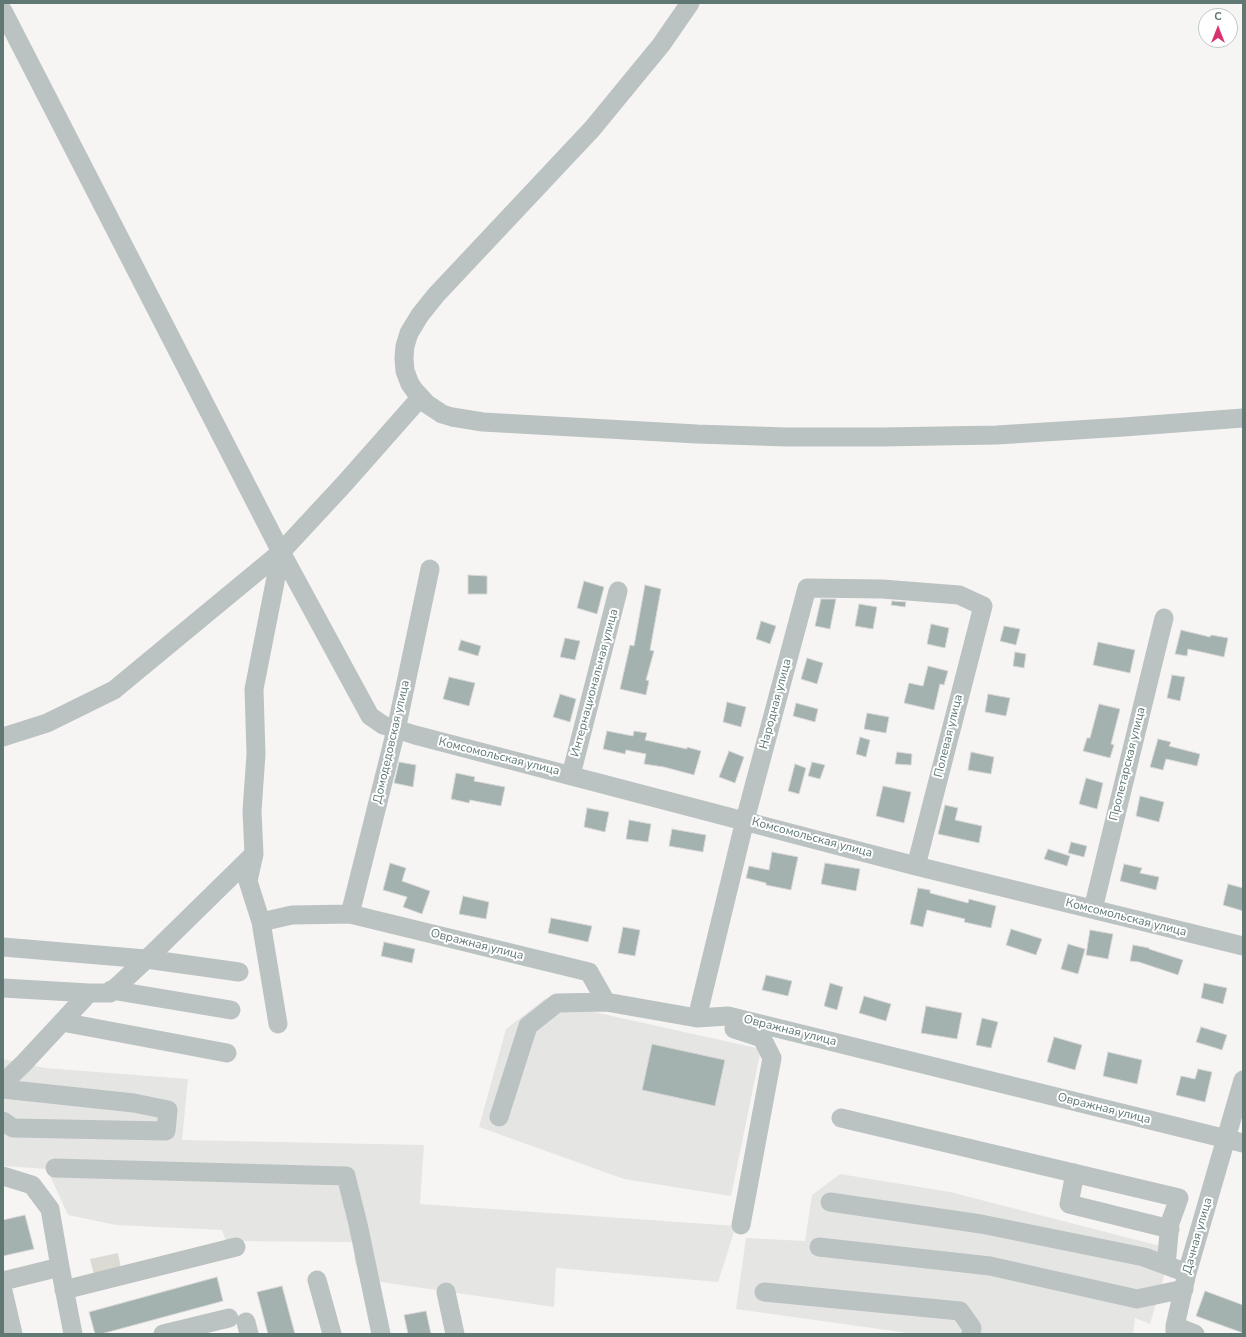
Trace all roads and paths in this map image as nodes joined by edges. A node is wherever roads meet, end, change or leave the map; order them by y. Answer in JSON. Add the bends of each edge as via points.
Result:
{"nodes":[{"id":1,"x":690,"y":3,"type":"edge"},
{"id":2,"x":3,"y":11,"type":"edge"},
{"id":3,"x":420,"y":398,"type":"junction"},
{"id":4,"x":1243,"y":418,"type":"edge"},
{"id":5,"x":281,"y":552,"type":"junction"},
{"id":6,"x":430,"y":569,"type":"dead end"},
{"id":7,"x":807,"y":588,"type":"joint"},
{"id":8,"x":618,"y":590,"type":"dead end"},
{"id":9,"x":1164,"y":618,"type":"dead end"},
{"id":10,"x":390,"y":728,"type":"junction"},
{"id":11,"x":3,"y":738,"type":"edge"},
{"id":12,"x":571,"y":775,"type":"junction"},
{"id":13,"x":745,"y":820,"type":"junction"},
{"id":14,"x":254,"y":854,"type":"junction"},
{"id":15,"x":916,"y":866,"type":"junction"},
{"id":16,"x":1093,"y":909,"type":"junction"},
{"id":17,"x":350,"y":914,"type":"junction"},
{"id":18,"x":261,"y":922,"type":"junction"},
{"id":19,"x":1243,"y":946,"type":"edge"},
{"id":20,"x":3,"y":947,"type":"edge"},
{"id":21,"x":146,"y":959,"type":"junction"},
{"id":22,"x":239,"y":972,"type":"dead end"},
{"id":23,"x":3,"y":988,"type":"edge"},
{"id":24,"x":111,"y":990,"type":"junction"},
{"id":25,"x":89,"y":993,"type":"junction"},
{"id":26,"x":606,"y":1002,"type":"junction"},
{"id":27,"x":231,"y":1010,"type":"dead end"},
{"id":28,"x":697,"y":1018,"type":"junction"},
{"id":29,"x":62,"y":1022,"type":"junction"},
{"id":30,"x":278,"y":1024,"type":"dead end"},
{"id":31,"x":227,"y":1052,"type":"dead end"},
{"id":32,"x":1243,"y":1080,"type":"edge"},
{"id":33,"x":3,"y":1083,"type":"edge"},
{"id":34,"x":3,"y":1088,"type":"edge"},
{"id":35,"x":499,"y":1117,"type":"dead end"},
{"id":36,"x":841,"y":1118,"type":"dead end"},
{"id":37,"x":3,"y":1122,"type":"edge"},
{"id":38,"x":1234,"y":1141,"type":"edge"},
{"id":39,"x":55,"y":1168,"type":"dead end"},
{"id":40,"x":1075,"y":1173,"type":"junction"},
{"id":41,"x":3,"y":1176,"type":"edge"},
{"id":42,"x":830,"y":1202,"type":"dead end"},
{"id":43,"x":741,"y":1225,"type":"dead end"},
{"id":44,"x":1170,"y":1229,"type":"junction"},
{"id":45,"x":236,"y":1247,"type":"dead end"},
{"id":46,"x":819,"y":1247,"type":"dead end"},
{"id":47,"x":1166,"y":1265,"type":"junction"},
{"id":48,"x":60,"y":1267,"type":"junction"},
{"id":49,"x":3,"y":1280,"type":"edge"},
{"id":50,"x":317,"y":1280,"type":"dead end"},
{"id":51,"x":1185,"y":1281,"type":"junction"},
{"id":52,"x":64,"y":1290,"type":"junction"},
{"id":53,"x":3,"y":1291,"type":"edge"},
{"id":54,"x":446,"y":1292,"type":"dead end"},
{"id":55,"x":764,"y":1292,"type":"dead end"},
{"id":56,"x":241,"y":1325,"type":"edge"},
{"id":57,"x":1175,"y":1330,"type":"edge"},
{"id":58,"x":13,"y":1334,"type":"edge"},
{"id":59,"x":73,"y":1334,"type":"edge"},
{"id":60,"x":163,"y":1334,"type":"edge"},
{"id":61,"x":332,"y":1334,"type":"edge"},
{"id":62,"x":381,"y":1334,"type":"edge"},
{"id":63,"x":455,"y":1334,"type":"edge"},
{"id":64,"x":971,"y":1334,"type":"edge"},
{"id":65,"x":1195,"y":1334,"type":"edge"}],
"edges":[{"from":1,"to":3,"type":"street","via":[[661,45],[592,129],[436,295],[420,316],[409,333],[404,358],[407,377]]},
{"from":2,"to":5,"type":"street"},
{"from":3,"to":4,"type":"street","via":[[442,414],[463,420],[787,437],[997,434]]},
{"from":3,"to":5,"type":"street"},
{"from":5,"to":10,"type":"street","via":[[370,716]]},
{"from":5,"to":11,"type":"street","via":[[114,690],[47,723]]},
{"from":5,"to":14,"type":"street","via":[[254,689]]},
{"from":6,"to":10,"type":"street","name":"Домодедовская улица"},
{"from":7,"to":13,"type":"street","name":"Народная улица"},
{"from":7,"to":15,"type":"street","name":"Полевая улица","via":[[882,589],[959,595],[983,606]]},
{"from":8,"to":12,"type":"street","name":"Интернациональная улица"},
{"from":9,"to":16,"type":"street","name":"Пролетарская улица"},
{"from":10,"to":12,"type":"street","name":"Комсомольская улица"},
{"from":10,"to":17,"type":"street","name":"Домодедовская улица"},
{"from":12,"to":13,"type":"street","name":"Комсомольская улица"},
{"from":13,"to":15,"type":"street","name":"Комсомольская улица"},
{"from":13,"to":28,"type":"street","name":"Народная улица"},
{"from":14,"to":18,"type":"street","via":[[248,881]]},
{"from":14,"to":21,"type":"street"},
{"from":15,"to":16,"type":"street","name":"Комсомольская улица"},
{"from":16,"to":19,"type":"street","name":"Комсомольская улица"},
{"from":17,"to":18,"type":"street","name":"Овражная улица","via":[[292,915]]},
{"from":17,"to":26,"type":"street","name":"Овражная улица","via":[[589,972]]},
{"from":18,"to":30,"type":"street"},
{"from":20,"to":21,"type":"street"},
{"from":21,"to":22,"type":"street"},
{"from":21,"to":24,"type":"street"},
{"from":23,"to":25,"type":"street"},
{"from":24,"to":25,"type":"street"},
{"from":24,"to":27,"type":"street"},
{"from":25,"to":29,"type":"street"},
{"from":26,"to":28,"type":"street","name":"Овражная улица"},
{"from":26,"to":35,"type":"street","via":[[557,1003],[528,1026]]},
{"from":28,"to":38,"type":"street","name":"Овражная улица","via":[[728,1016]]},
{"from":28,"to":43,"type":"street","via":[[762,1038],[772,1058]]},
{"from":29,"to":31,"type":"street"},
{"from":29,"to":33,"type":"street"},
{"from":32,"to":38,"type":"street","name":"Дачная улица"},
{"from":34,"to":37,"type":"street","via":[[134,1103],[168,1110],[166,1131],[13,1128]]},
{"from":36,"to":40,"type":"street"},
{"from":38,"to":51,"type":"street","name":"Дачная улица"},
{"from":39,"to":62,"type":"street","via":[[346,1176]]},
{"from":40,"to":44,"type":"street","via":[[1069,1204]]},
{"from":40,"to":44,"type":"street","via":[[1178,1198]]},
{"from":41,"to":48,"type":"street","via":[[32,1185],[50,1209]]},
{"from":42,"to":47,"type":"street","via":[[981,1224],[1144,1257]]},
{"from":44,"to":47,"type":"street"},
{"from":45,"to":52,"type":"street"},
{"from":46,"to":51,"type":"street","via":[[990,1266],[1137,1299]]},
{"from":47,"to":51,"type":"street"},
{"from":48,"to":49,"type":"street"},
{"from":48,"to":52,"type":"street"},
{"from":50,"to":61,"type":"street"},
{"from":51,"to":57,"type":"street","name":"Дачная улица"},
{"from":52,"to":59,"type":"street"},
{"from":53,"to":58,"type":"street"},
{"from":54,"to":63,"type":"street"},
{"from":55,"to":64,"type":"street","via":[[960,1311],[972,1328]]},
{"from":56,"to":60,"type":"street"},
{"from":57,"to":65,"type":"street"}]}
